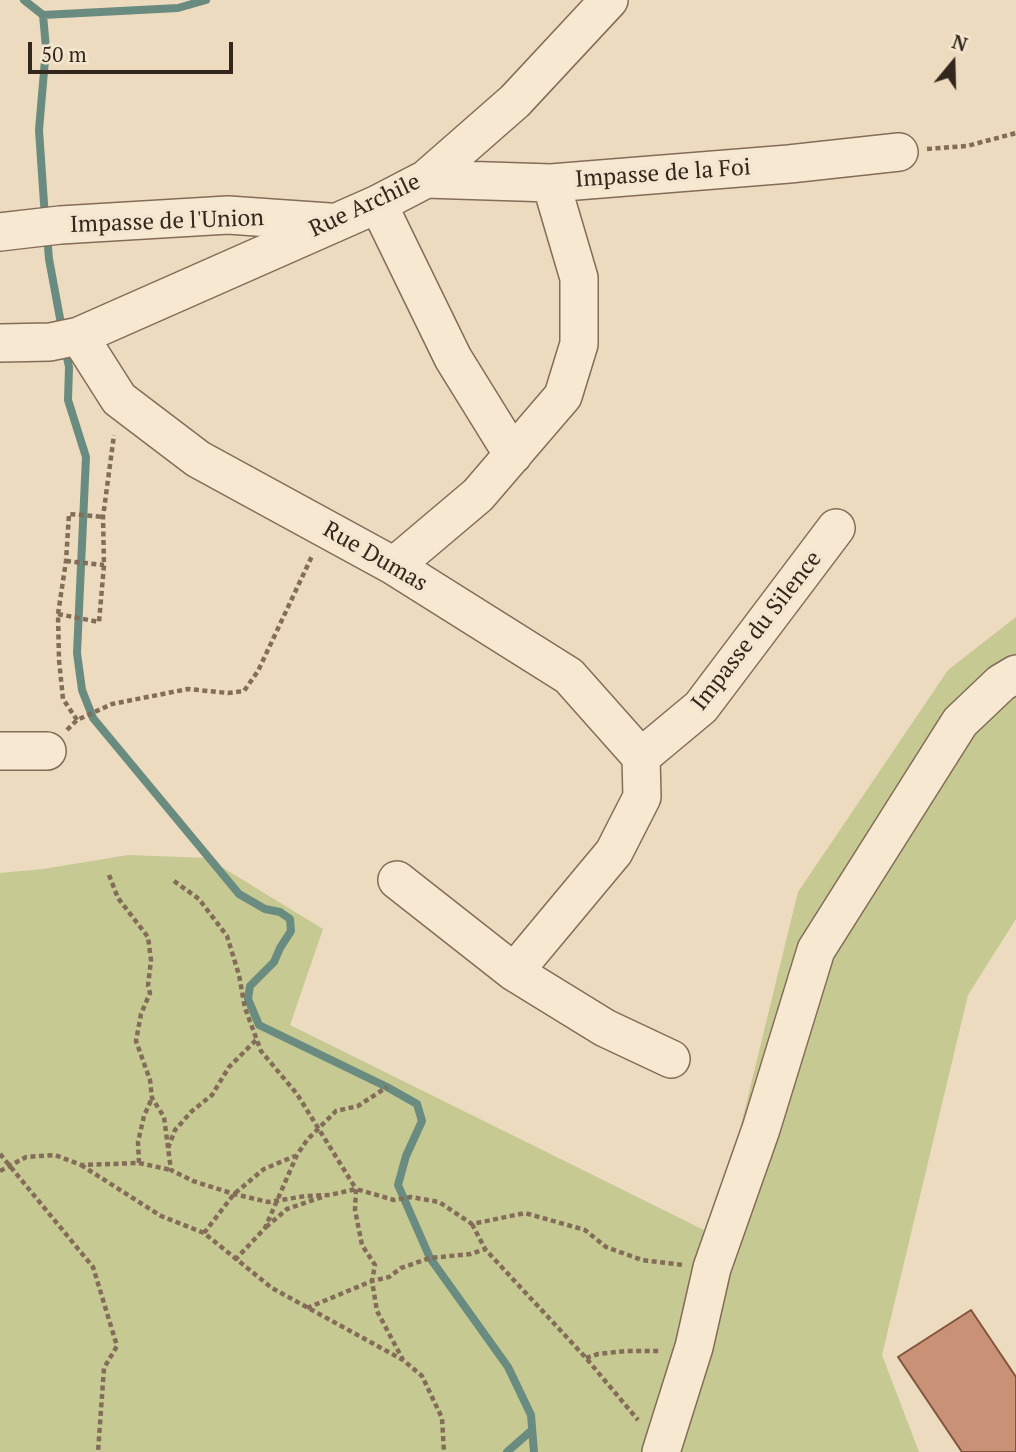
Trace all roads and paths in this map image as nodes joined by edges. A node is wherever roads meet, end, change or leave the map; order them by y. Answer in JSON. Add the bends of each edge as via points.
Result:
{"nodes":[{"id":1,"x":609,"y":0,"type":"edge"},
{"id":2,"x":1016,"y":133,"type":"edge"},
{"id":3,"x":899,"y":152,"type":"joint"},
{"id":4,"x":426,"y":179,"type":"junction"},
{"id":5,"x":551,"y":183,"type":"junction"},
{"id":6,"x":378,"y":204,"type":"junction"},
{"id":7,"x":333,"y":222,"type":"junction"},
{"id":8,"x":31,"y":228,"type":"edge"},
{"id":9,"x":67,"y":339,"type":"junction"},
{"id":10,"x":0,"y":343,"type":"edge"},
{"id":11,"x":119,"y":400,"type":"junction"},
{"id":12,"x":513,"y":455,"type":"junction"},
{"id":13,"x":103,"y":517,"type":"junction"},
{"id":14,"x":325,"y":527,"type":"junction"},
{"id":15,"x":836,"y":528,"type":"dead end"},
{"id":16,"x":66,"y":561,"type":"junction"},
{"id":17,"x":104,"y":565,"type":"junction"},
{"id":18,"x":394,"y":566,"type":"junction"},
{"id":19,"x":58,"y":614,"type":"junction"},
{"id":20,"x":1016,"y":674,"type":"edge"},
{"id":21,"x":0,"y":751,"type":"edge"},
{"id":22,"x":47,"y":751,"type":"dead end"},
{"id":23,"x":640,"y":757,"type":"junction"},
{"id":24,"x":109,"y":875,"type":"dead end"},
{"id":25,"x":397,"y":880,"type":"dead end"},
{"id":26,"x":174,"y":881,"type":"dead end"},
{"id":27,"x":514,"y":972,"type":"junction"},
{"id":28,"x":257,"y":1039,"type":"junction"},
{"id":29,"x":671,"y":1059,"type":"dead end"},
{"id":30,"x":387,"y":1087,"type":"dead end"},
{"id":31,"x":152,"y":1098,"type":"junction"},
{"id":32,"x":320,"y":1129,"type":"junction"},
{"id":33,"x":168,"y":1149,"type":"junction"},
{"id":34,"x":0,"y":1154,"type":"edge"},
{"id":35,"x":297,"y":1155,"type":"junction"},
{"id":36,"x":139,"y":1163,"type":"junction"},
{"id":37,"x":80,"y":1165,"type":"junction"},
{"id":38,"x":9,"y":1166,"type":"junction"},
{"id":39,"x":171,"y":1170,"type":"junction"},
{"id":40,"x":0,"y":1171,"type":"edge"},
{"id":41,"x":356,"y":1189,"type":"junction"},
{"id":42,"x":234,"y":1195,"type":"junction"},
{"id":43,"x":330,"y":1195,"type":"junction"},
{"id":44,"x":276,"y":1202,"type":"junction"},
{"id":45,"x":472,"y":1224,"type":"junction"},
{"id":46,"x":265,"y":1228,"type":"junction"},
{"id":47,"x":204,"y":1233,"type":"junction"},
{"id":48,"x":485,"y":1248,"type":"junction"},
{"id":49,"x":235,"y":1259,"type":"junction"},
{"id":50,"x":712,"y":1268,"type":"junction"},
{"id":51,"x":372,"y":1281,"type":"junction"},
{"id":52,"x":306,"y":1308,"type":"junction"},
{"id":53,"x":694,"y":1347,"type":"junction"},
{"id":54,"x":586,"y":1358,"type":"junction"},
{"id":55,"x":403,"y":1360,"type":"junction"},
{"id":56,"x":661,"y":1450,"type":"edge"},
{"id":57,"x":98,"y":1452,"type":"edge"},
{"id":58,"x":444,"y":1452,"type":"edge"}],
"edges":[{"from":1,"to":4,"type":"street","name":"Rue Archile","via":[[515,101]]},
{"from":2,"to":3,"type":"path","via":[[967,146]]},
{"from":3,"to":5,"type":"street","name":"Impasse de la Foi"},
{"from":4,"to":5,"type":"street","name":"Impasse de la Foi"},
{"from":4,"to":6,"type":"street","name":"Rue Archile"},
{"from":5,"to":12,"type":"street","via":[[579,278],[579,344],[563,396]]},
{"from":6,"to":7,"type":"street","name":"Rue Archile"},
{"from":6,"to":12,"type":"street","via":[[453,358]]},
{"from":7,"to":8,"type":"street","name":"Impasse de l'Union","via":[[228,215]]},
{"from":7,"to":9,"type":"street","name":"Rue Archile"},
{"from":9,"to":10,"type":"street","name":"Rue Archile"},
{"from":9,"to":11,"type":"street","name":"Rue Dumas"},
{"from":11,"to":13,"type":"path"},
{"from":11,"to":14,"type":"street","name":"Rue Dumas","via":[[198,459]]},
{"from":12,"to":18,"type":"street","via":[[478,495]]},
{"from":13,"to":16,"type":"path","via":[[69,514]]},
{"from":13,"to":17,"type":"path"},
{"from":14,"to":18,"type":"street","name":"Rue Dumas"},
{"from":14,"to":19,"type":"path","via":[[258,671],[244,691],[188,689],[112,704],[76,720],[63,699]]},
{"from":15,"to":23,"type":"street","name":"Impasse du Silence","via":[[701,707]]},
{"from":16,"to":17,"type":"path"},
{"from":16,"to":19,"type":"path"},
{"from":17,"to":19,"type":"path","via":[[99,622]]},
{"from":18,"to":23,"type":"street","name":"Rue Dumas","via":[[569,676]]},
{"from":20,"to":50,"type":"street","via":[[1001,682],[960,722],[816,950]]},
{"from":21,"to":22,"type":"street"},
{"from":23,"to":27,"type":"street","via":[[642,797],[614,852]]},
{"from":24,"to":31,"type":"path","via":[[118,898],[148,937],[150,993],[136,1041]]},
{"from":25,"to":27,"type":"street"},
{"from":26,"to":28,"type":"path","via":[[199,899],[227,936]]},
{"from":27,"to":29,"type":"street","via":[[605,1028]]},
{"from":28,"to":32,"type":"path","via":[[261,1051]]},
{"from":28,"to":33,"type":"path","via":[[229,1067],[212,1095],[175,1130]]},
{"from":30,"to":32,"type":"path","via":[[358,1106],[336,1111]]},
{"from":31,"to":33,"type":"path","via":[[164,1117]]},
{"from":31,"to":36,"type":"path","via":[[141,1129]]},
{"from":32,"to":35,"type":"path"},
{"from":32,"to":41,"type":"path"},
{"from":33,"to":39,"type":"path"},
{"from":34,"to":38,"type":"path"},
{"from":35,"to":42,"type":"path","via":[[264,1169]]},
{"from":35,"to":44,"type":"path"},
{"from":36,"to":37,"type":"path"},
{"from":36,"to":39,"type":"path"},
{"from":37,"to":38,"type":"path","via":[[55,1155],[26,1157]]},
{"from":37,"to":47,"type":"path","via":[[161,1216]]},
{"from":38,"to":40,"type":"path"},
{"from":38,"to":57,"type":"path","via":[[93,1267],[117,1346],[104,1368]]},
{"from":39,"to":42,"type":"path"},
{"from":41,"to":43,"type":"path"},
{"from":41,"to":45,"type":"path","via":[[394,1200],[411,1196],[439,1202]]},
{"from":41,"to":51,"type":"path","via":[[362,1245],[375,1265]]},
{"from":42,"to":44,"type":"path"},
{"from":42,"to":47,"type":"path"},
{"from":43,"to":44,"type":"path"},
{"from":43,"to":46,"type":"path","via":[[287,1209]]},
{"from":44,"to":46,"type":"path"},
{"from":45,"to":48,"type":"path"},
{"from":45,"to":50,"type":"path","via":[[525,1213],[585,1230],[606,1247],[642,1260]]},
{"from":46,"to":49,"type":"path"},
{"from":47,"to":49,"type":"path"},
{"from":48,"to":51,"type":"path","via":[[430,1258]]},
{"from":48,"to":54,"type":"path"},
{"from":49,"to":52,"type":"path"},
{"from":50,"to":53,"type":"street"},
{"from":51,"to":52,"type":"path"},
{"from":51,"to":55,"type":"path","via":[[377,1311]]},
{"from":52,"to":55,"type":"path"},
{"from":53,"to":54,"type":"path"},
{"from":53,"to":56,"type":"street"},
{"from":54,"to":56,"type":"path"},
{"from":55,"to":58,"type":"path","via":[[422,1376],[442,1418]]}]}
